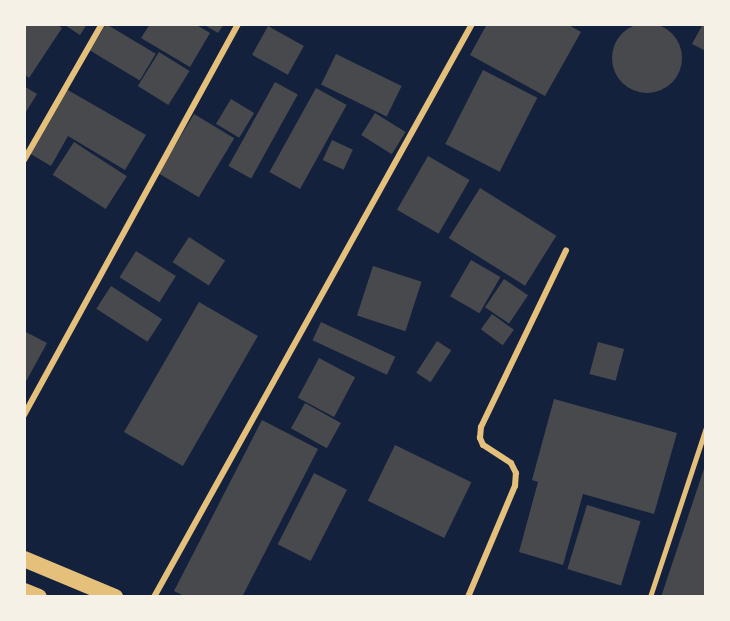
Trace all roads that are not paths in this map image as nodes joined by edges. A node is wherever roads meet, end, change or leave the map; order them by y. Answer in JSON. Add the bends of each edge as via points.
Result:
{"nodes":[{"id":1,"x":102,"y":24,"type":"edge"},
{"id":2,"x":238,"y":24,"type":"edge"},
{"id":3,"x":472,"y":24,"type":"edge"},
{"id":4,"x":24,"y":160,"type":"edge"},
{"id":5,"x":566,"y":250,"type":"dead end"},
{"id":6,"x":24,"y":415,"type":"edge"},
{"id":7,"x":706,"y":428,"type":"edge"},
{"id":8,"x":24,"y":559,"type":"edge"},
{"id":9,"x":24,"y":591,"type":"edge"},
{"id":10,"x":39,"y":597,"type":"edge"},
{"id":11,"x":115,"y":597,"type":"edge"},
{"id":12,"x":154,"y":597,"type":"edge"},
{"id":13,"x":468,"y":597,"type":"edge"},
{"id":14,"x":650,"y":597,"type":"edge"}],
"edges":[{"from":1,"to":4,"type":"street"},
{"from":2,"to":6,"type":"street"},
{"from":3,"to":12,"type":"street"},
{"from":5,"to":13,"type":"street","via":[[481,427],[483,445],[511,463],[516,473],[515,486]]},
{"from":7,"to":14,"type":"lane"},
{"from":8,"to":11,"type":"highway"},
{"from":9,"to":10,"type":"highway"}]}
